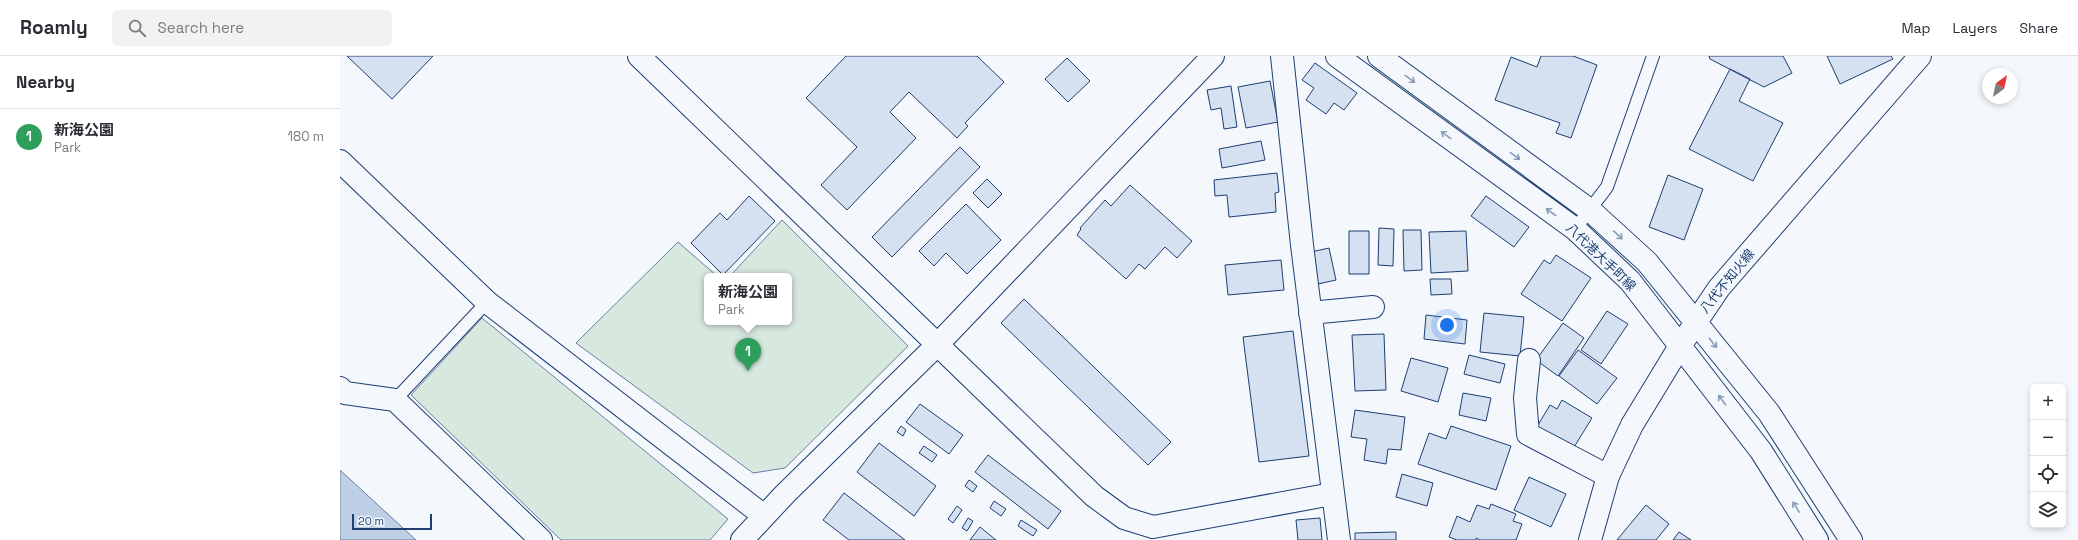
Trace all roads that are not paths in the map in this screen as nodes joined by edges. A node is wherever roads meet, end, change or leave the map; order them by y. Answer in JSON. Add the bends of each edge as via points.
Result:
{"nodes":[{"id":1,"x":639,"y":56,"type":"edge"},
{"id":2,"x":1213,"y":56,"type":"edge"},
{"id":3,"x":1282,"y":56,"type":"edge"},
{"id":4,"x":1337,"y":56,"type":"edge"},
{"id":5,"x":1379,"y":56,"type":"edge"},
{"id":6,"x":1652,"y":56,"type":"edge"},
{"id":7,"x":1920,"y":56,"type":"edge"},
{"id":8,"x":340,"y":161,"type":"edge"},
{"id":9,"x":1591,"y":211,"type":"junction"},
{"id":10,"x":1575,"y":229,"type":"junction"},
{"id":11,"x":486,"y":302,"type":"junction"},
{"id":12,"x":1374,"y":307,"type":"dead end"},
{"id":13,"x":1310,"y":313,"type":"junction"},
{"id":14,"x":1696,"y":321,"type":"junction"},
{"id":15,"x":936,"y":345,"type":"junction"},
{"id":16,"x":1680,"y":346,"type":"junction"},
{"id":17,"x":1529,"y":360,"type":"dead end"},
{"id":18,"x":340,"y":388,"type":"edge"},
{"id":19,"x":395,"y":400,"type":"junction"},
{"id":20,"x":1608,"y":476,"type":"junction"},
{"id":21,"x":1332,"y":494,"type":"junction"},
{"id":22,"x":764,"y":516,"type":"junction"},
{"id":23,"x":541,"y":540,"type":"edge"},
{"id":24,"x":742,"y":540,"type":"edge"},
{"id":25,"x":1339,"y":540,"type":"edge"},
{"id":26,"x":1590,"y":540,"type":"edge"},
{"id":27,"x":1817,"y":540,"type":"edge"},
{"id":28,"x":1851,"y":540,"type":"edge"}],
"edges":[{"from":1,"to":15,"type":"street"},
{"from":2,"to":15,"type":"street"},
{"from":3,"to":13,"type":"street"},
{"from":10,"to":4,"type":"street","name":"八代港大手町線","one_way":true},
{"from":5,"to":9,"type":"street","name":"八代港大手町線","one_way":true},
{"from":6,"to":9,"type":"lane","via":[[1607,187]]},
{"from":7,"to":14,"type":"street","name":"八代不知火線","via":[[1719,288]]},
{"from":8,"to":11,"type":"street"},
{"from":9,"to":10,"type":"lane"},
{"from":9,"to":14,"type":"street","name":"八代港大手町線","one_way":true,"via":[[1647,262]]},
{"from":10,"to":16,"type":"street","name":"八代港大手町線","via":[[1630,282]]},
{"from":11,"to":19,"type":"lane"},
{"from":11,"to":22,"type":"street"},
{"from":12,"to":13,"type":"street"},
{"from":13,"to":21,"type":"street"},
{"from":14,"to":16,"type":"street","name":"八代不知火線"},
{"from":14,"to":28,"type":"street","name":"八代港大手町線","one_way":true,"via":[[1769,413]]},
{"from":15,"to":21,"type":"street","via":[[1094,496],[1124,518],[1154,527]]},
{"from":15,"to":22,"type":"street"},
{"from":16,"to":20,"type":"street","name":"八代不知火線","via":[[1632,425]]},
{"from":27,"to":16,"type":"street","name":"八代港大手町線","one_way":true,"via":[[1761,451]]},
{"from":17,"to":20,"type":"street","via":[[1525,398],[1528,434]]},
{"from":18,"to":19,"type":"street","via":[[345,393]]},
{"from":19,"to":23,"type":"street"},
{"from":20,"to":26,"type":"street","name":"八代不知火線"},
{"from":21,"to":25,"type":"street"},
{"from":22,"to":24,"type":"street"}]}
